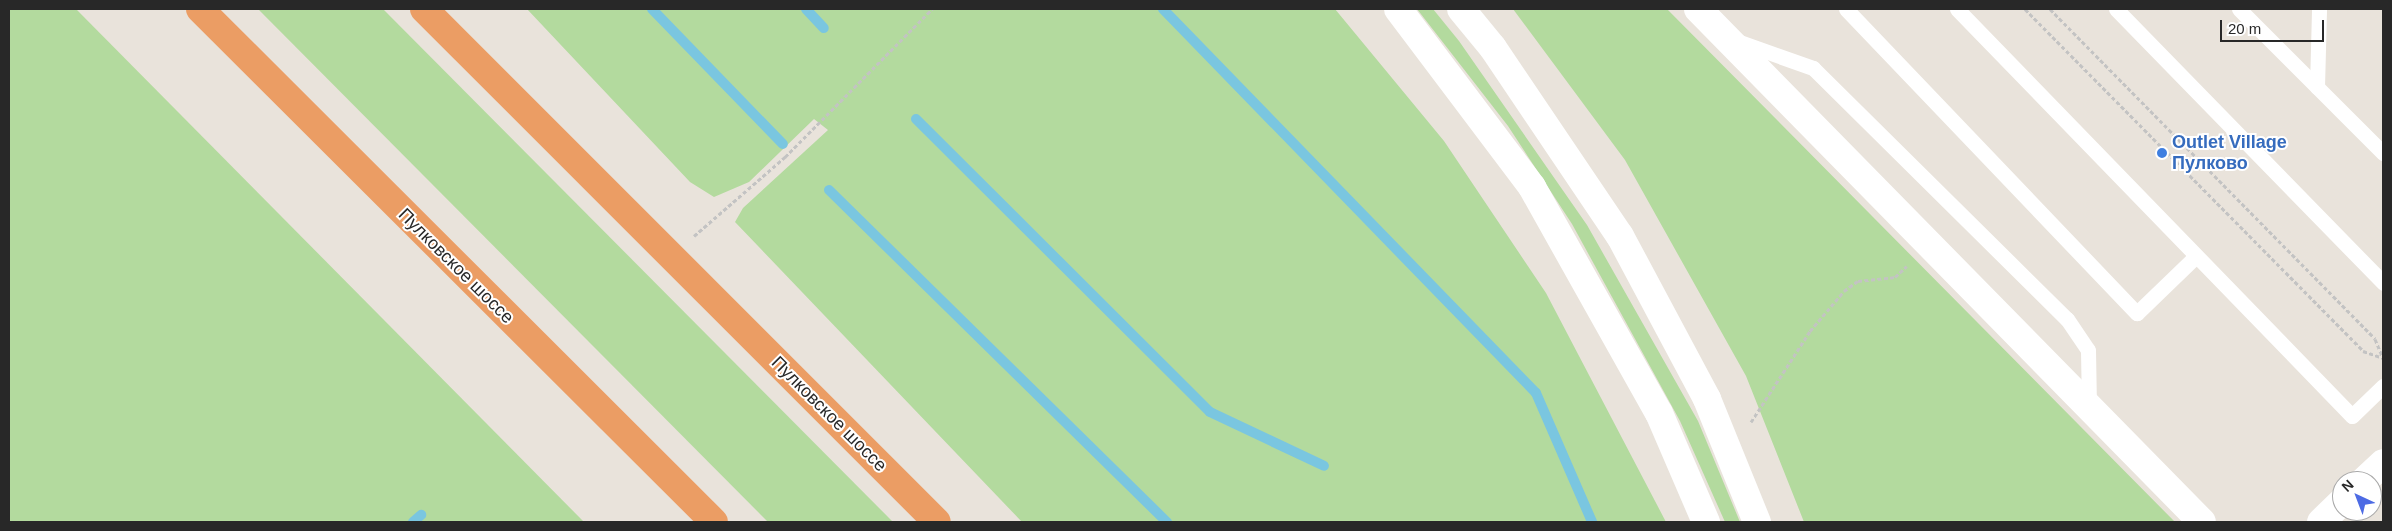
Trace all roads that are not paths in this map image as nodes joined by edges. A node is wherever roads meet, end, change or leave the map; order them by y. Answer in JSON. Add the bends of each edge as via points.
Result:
{"nodes":[{"id":1,"x":200,"y":9,"type":"edge"},
{"id":2,"x":424,"y":9,"type":"edge"},
{"id":3,"x":1398,"y":9,"type":"edge"},
{"id":4,"x":1461,"y":9,"type":"edge"},
{"id":5,"x":1698,"y":9,"type":"edge"},
{"id":6,"x":1846,"y":9,"type":"edge"},
{"id":7,"x":1958,"y":9,"type":"edge"},
{"id":8,"x":2116,"y":9,"type":"edge"},
{"id":9,"x":2239,"y":9,"type":"edge"},
{"id":10,"x":2319,"y":9,"type":"edge"},
{"id":11,"x":1726,"y":37,"type":"junction"},
{"id":12,"x":2317,"y":87,"type":"junction"},
{"id":13,"x":2383,"y":153,"type":"edge"},
{"id":14,"x":2196,"y":256,"type":"junction"},
{"id":15,"x":2383,"y":283,"type":"edge"},
{"id":16,"x":2383,"y":386,"type":"edge"},
{"id":17,"x":2089,"y":406,"type":"junction"},
{"id":18,"x":2332,"y":512,"type":"edge"},
{"id":19,"x":714,"y":522,"type":"edge"},
{"id":20,"x":938,"y":522,"type":"edge"},
{"id":21,"x":1706,"y":522,"type":"edge"},
{"id":22,"x":1757,"y":522,"type":"edge"},
{"id":23,"x":2202,"y":522,"type":"edge"},
{"id":24,"x":2321,"y":522,"type":"edge"}],
"edges":[{"from":1,"to":19,"type":"highway","name":"Пулковское шоссе"},
{"from":2,"to":20,"type":"highway","name":"Пулковское шоссе"},
{"from":3,"to":21,"type":"main road","via":[[1532,187],[1659,413]]},
{"from":4,"to":22,"type":"main road","via":[[1493,48],[1620,236],[1707,399]]},
{"from":5,"to":11,"type":"main road"},
{"from":6,"to":14,"type":"lane","via":[[2137,313]]},
{"from":7,"to":14,"type":"lane"},
{"from":8,"to":15,"type":"lane"},
{"from":9,"to":12,"type":"lane"},
{"from":10,"to":12,"type":"lane"},
{"from":11,"to":17,"type":"main road"},
{"from":11,"to":17,"type":"lane","via":[[1814,68],[2067,318],[2088,350]]},
{"from":12,"to":13,"type":"lane"},
{"from":14,"to":16,"type":"lane","via":[[2352,416]]},
{"from":17,"to":23,"type":"main road"},
{"from":18,"to":24,"type":"main road"}]}
